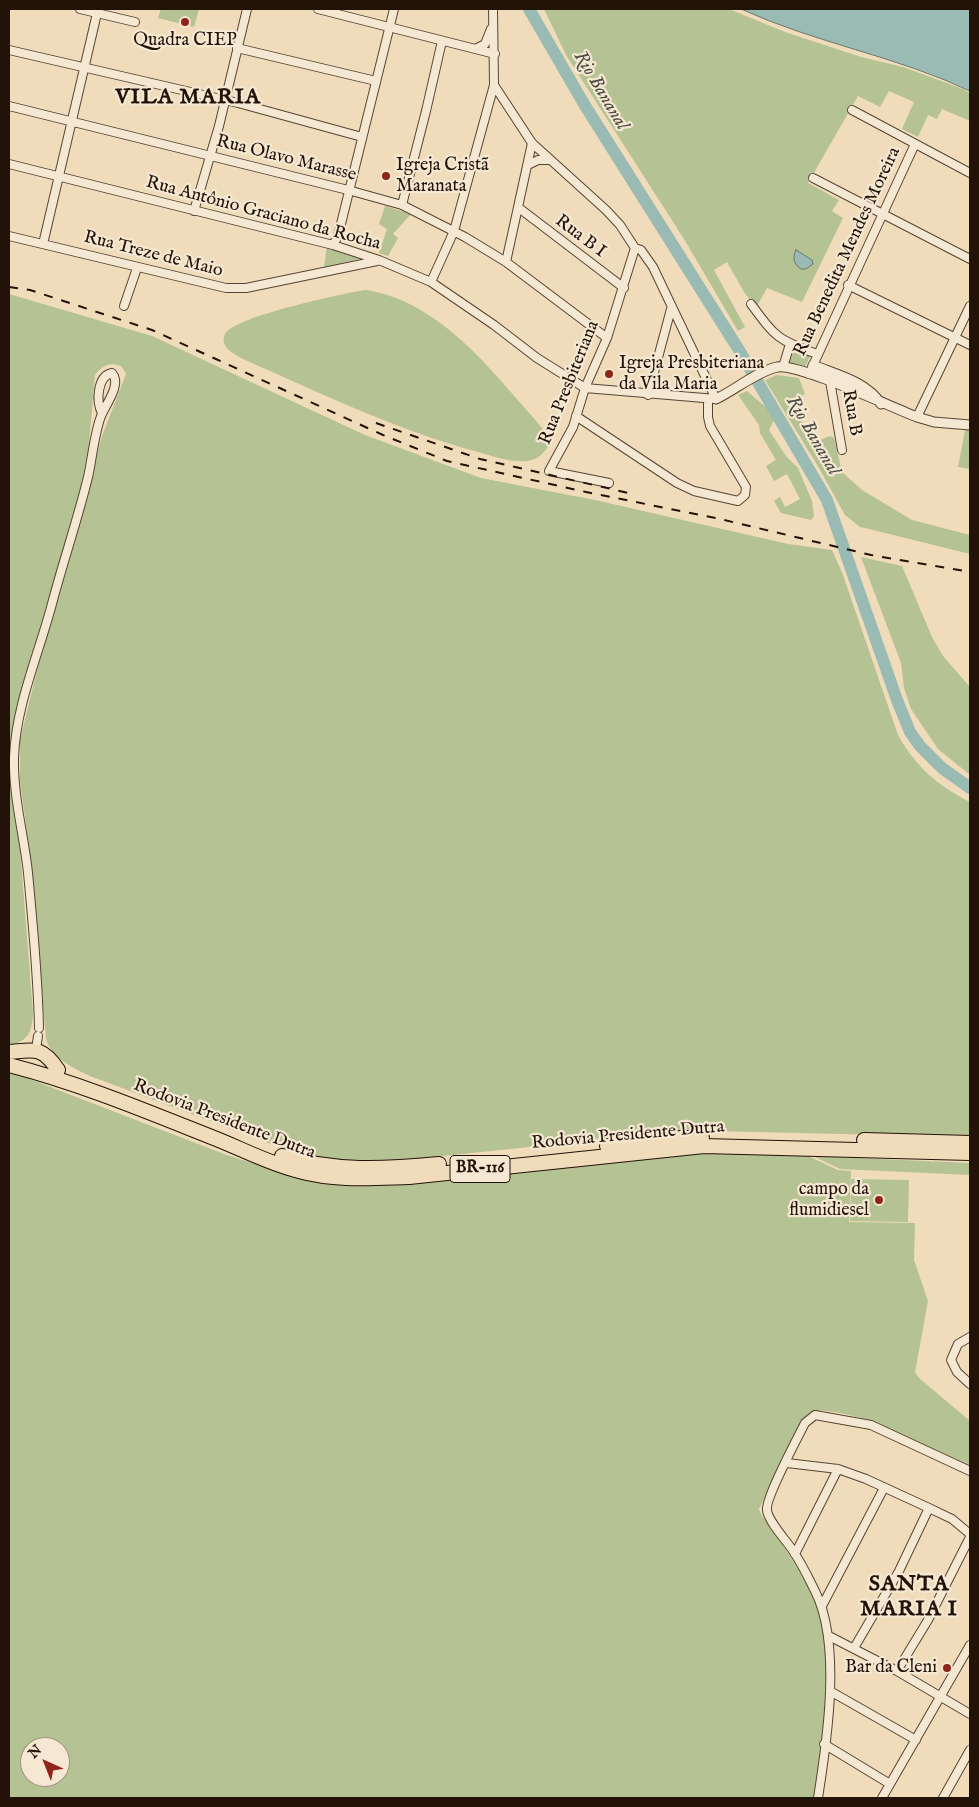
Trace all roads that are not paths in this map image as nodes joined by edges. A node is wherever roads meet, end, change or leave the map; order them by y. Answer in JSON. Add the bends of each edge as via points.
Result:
{"nodes":[{"id":1,"x":80,"y":9,"type":"edge"},
{"id":2,"x":247,"y":9,"type":"edge"},
{"id":3,"x":318,"y":9,"type":"edge"},
{"id":4,"x":394,"y":9,"type":"edge"},
{"id":5,"x":493,"y":9,"type":"edge"},
{"id":6,"x":98,"y":11,"type":"edge"},
{"id":7,"x":135,"y":22,"type":"dead end"},
{"id":8,"x":390,"y":27,"type":"junction"},
{"id":9,"x":442,"y":41,"type":"junction"},
{"id":10,"x":237,"y":48,"type":"junction"},
{"id":11,"x":475,"y":49,"type":"junction"},
{"id":12,"x":9,"y":50,"type":"edge"},
{"id":13,"x":495,"y":54,"type":"junction"},
{"id":14,"x":83,"y":68,"type":"junction"},
{"id":15,"x":376,"y":81,"type":"junction"},
{"id":16,"x":494,"y":85,"type":"junction"},
{"id":17,"x":225,"y":101,"type":"junction"},
{"id":18,"x":9,"y":106,"type":"edge"},
{"id":19,"x":852,"y":110,"type":"dead end"},
{"id":20,"x":70,"y":121,"type":"junction"},
{"id":21,"x":362,"y":137,"type":"junction"},
{"id":22,"x":532,"y":143,"type":"junction"},
{"id":23,"x":915,"y":144,"type":"junction"},
{"id":24,"x":211,"y":157,"type":"junction"},
{"id":25,"x":550,"y":160,"type":"junction"},
{"id":26,"x":9,"y":164,"type":"edge"},
{"id":27,"x":528,"y":165,"type":"junction"},
{"id":28,"x":970,"y":173,"type":"edge"},
{"id":29,"x":58,"y":177,"type":"junction"},
{"id":30,"x":813,"y":178,"type":"dead end"},
{"id":31,"x":348,"y":190,"type":"junction"},
{"id":32,"x":402,"y":205,"type":"junction"},
{"id":33,"x":518,"y":208,"type":"junction"},
{"id":34,"x":194,"y":211,"type":"junction"},
{"id":35,"x":883,"y":214,"type":"junction"},
{"id":36,"x":454,"y":232,"type":"junction"},
{"id":37,"x":9,"y":236,"type":"edge"},
{"id":38,"x":43,"y":244,"type":"junction"},
{"id":39,"x":333,"y":245,"type":"junction"},
{"id":40,"x":635,"y":248,"type":"junction"},
{"id":41,"x":970,"y":259,"type":"edge"},
{"id":42,"x":380,"y":260,"type":"junction"},
{"id":43,"x":506,"y":262,"type":"junction"},
{"id":44,"x":137,"y":268,"type":"junction"},
{"id":45,"x":430,"y":282,"type":"junction"},
{"id":46,"x":848,"y":285,"type":"junction"},
{"id":47,"x":624,"y":288,"type":"junction"},
{"id":48,"x":751,"y":304,"type":"dead end"},
{"id":49,"x":124,"y":306,"type":"dead end"},
{"id":50,"x":970,"y":306,"type":"edge"},
{"id":51,"x":671,"y":309,"type":"junction"},
{"id":52,"x":955,"y":337,"type":"junction"},
{"id":53,"x":607,"y":338,"type":"junction"},
{"id":54,"x":790,"y":344,"type":"junction"},
{"id":55,"x":970,"y":345,"type":"edge"},
{"id":56,"x":818,"y":354,"type":"junction"},
{"id":57,"x":783,"y":367,"type":"junction"},
{"id":58,"x":811,"y":369,"type":"junction"},
{"id":59,"x":830,"y":381,"type":"junction"},
{"id":60,"x":585,"y":388,"type":"junction"},
{"id":61,"x":648,"y":395,"type":"junction"},
{"id":62,"x":712,"y":400,"type":"junction"},
{"id":63,"x":882,"y":404,"type":"junction"},
{"id":64,"x":102,"y":414,"type":"dead end"},
{"id":65,"x":576,"y":416,"type":"junction"},
{"id":66,"x":917,"y":417,"type":"junction"},
{"id":67,"x":970,"y":425,"type":"edge"},
{"id":68,"x":842,"y":450,"type":"dead end"},
{"id":69,"x":609,"y":483,"type":"dead end"},
{"id":70,"x":38,"y":1038,"type":"junction"},
{"id":71,"x":9,"y":1052,"type":"edge"},
{"id":72,"x":9,"y":1057,"type":"edge"},
{"id":73,"x":9,"y":1066,"type":"edge"},
{"id":74,"x":58,"y":1070,"type":"junction"},
{"id":75,"x":969,"y":1151,"type":"edge"},
{"id":76,"x":970,"y":1337,"type":"edge"},
{"id":77,"x":970,"y":1384,"type":"edge"},
{"id":78,"x":787,"y":1463,"type":"junction"},
{"id":79,"x":838,"y":1469,"type":"junction"},
{"id":80,"x":970,"y":1472,"type":"edge"},
{"id":81,"x":884,"y":1488,"type":"junction"},
{"id":82,"x":929,"y":1508,"type":"junction"},
{"id":83,"x":970,"y":1535,"type":"edge"},
{"id":84,"x":795,"y":1554,"type":"junction"},
{"id":85,"x":822,"y":1606,"type":"junction"},
{"id":86,"x":829,"y":1636,"type":"junction"},
{"id":87,"x":970,"y":1645,"type":"edge"},
{"id":88,"x":854,"y":1648,"type":"junction"},
{"id":89,"x":897,"y":1671,"type":"junction"},
{"id":90,"x":830,"y":1692,"type":"junction"},
{"id":91,"x":940,"y":1697,"type":"junction"},
{"id":92,"x":970,"y":1714,"type":"edge"},
{"id":93,"x":916,"y":1740,"type":"junction"},
{"id":94,"x":824,"y":1744,"type":"junction"},
{"id":95,"x":970,"y":1750,"type":"edge"},
{"id":96,"x":890,"y":1784,"type":"junction"},
{"id":97,"x":819,"y":1798,"type":"edge"},
{"id":98,"x":882,"y":1798,"type":"edge"},
{"id":99,"x":943,"y":1798,"type":"edge"}],
"edges":[{"from":1,"to":6,"type":"street"},
{"from":2,"to":10,"type":"street"},
{"from":3,"to":8,"type":"street"},
{"from":4,"to":8,"type":"street"},
{"from":5,"to":11,"type":"street","via":[[489,38],[483,46]]},
{"from":5,"to":13,"type":"street"},
{"from":6,"to":7,"type":"street"},
{"from":6,"to":14,"type":"street"},
{"from":8,"to":9,"type":"street"},
{"from":8,"to":15,"type":"street"},
{"from":9,"to":11,"type":"street"},
{"from":9,"to":32,"type":"street"},
{"from":10,"to":15,"type":"street"},
{"from":10,"to":17,"type":"street"},
{"from":11,"to":13,"type":"street"},
{"from":12,"to":14,"type":"street"},
{"from":13,"to":16,"type":"street"},
{"from":14,"to":17,"type":"street"},
{"from":14,"to":20,"type":"street"},
{"from":15,"to":21,"type":"street"},
{"from":16,"to":22,"type":"street"},
{"from":16,"to":36,"type":"street"},
{"from":17,"to":21,"type":"street"},
{"from":17,"to":24,"type":"street"},
{"from":18,"to":20,"type":"street","name":"Rua Olavo Marasse"},
{"from":19,"to":23,"type":"street"},
{"from":20,"to":24,"type":"street","name":"Rua Olavo Marasse"},
{"from":20,"to":29,"type":"street"},
{"from":21,"to":31,"type":"street"},
{"from":22,"to":25,"type":"street"},
{"from":22,"to":27,"type":"street"},
{"from":23,"to":28,"type":"street"},
{"from":23,"to":35,"type":"street","name":"Rua Benedita Mendes Moreira"},
{"from":24,"to":31,"type":"street","name":"Rua Olavo Marasse"},
{"from":24,"to":34,"type":"street"},
{"from":25,"to":27,"type":"street","via":[[538,160]]},
{"from":25,"to":40,"type":"street","via":[[606,210]]},
{"from":26,"to":29,"type":"street","name":"Rua Antônio Graciano da Rocha"},
{"from":27,"to":33,"type":"street"},
{"from":29,"to":34,"type":"street","name":"Rua Antônio Graciano da Rocha"},
{"from":29,"to":38,"type":"street"},
{"from":30,"to":35,"type":"street"},
{"from":31,"to":32,"type":"street","name":"Rua Olavo Marasse"},
{"from":31,"to":39,"type":"street"},
{"from":32,"to":36,"type":"street","name":"Rua Olavo Marasse"},
{"from":33,"to":43,"type":"street"},
{"from":33,"to":47,"type":"street","name":"Rua B I"},
{"from":34,"to":39,"type":"street","name":"Rua Antônio Graciano da Rocha"},
{"from":35,"to":41,"type":"street"},
{"from":35,"to":46,"type":"street","name":"Rua Benedita Mendes Moreira"},
{"from":36,"to":43,"type":"street","name":"Rua Olavo Marasse"},
{"from":36,"to":45,"type":"street"},
{"from":37,"to":38,"type":"street","name":"Rua Treze de Maio"},
{"from":38,"to":44,"type":"street","name":"Rua Treze de Maio"},
{"from":39,"to":42,"type":"street","name":"Rua Antônio Graciano da Rocha"},
{"from":40,"to":47,"type":"street","name":"Rua Presbiteriana"},
{"from":40,"to":51,"type":"street","via":[[641,250],[655,271]]},
{"from":42,"to":44,"type":"street","name":"Rua Treze de Maio","via":[[234,289]]},
{"from":42,"to":45,"type":"street","name":"Rua Antônio Graciano da Rocha"},
{"from":43,"to":53,"type":"street","name":"Rua Olavo Marasse"},
{"from":44,"to":49,"type":"street"},
{"from":45,"to":60,"type":"street","name":"Rua Antônio Graciano da Rocha"},
{"from":46,"to":52,"type":"street"},
{"from":46,"to":56,"type":"street","name":"Rua Benedita Mendes Moreira"},
{"from":47,"to":53,"type":"street","name":"Rua Presbiteriana"},
{"from":48,"to":54,"type":"street","via":[[773,334]]},
{"from":50,"to":52,"type":"street"},
{"from":51,"to":61,"type":"street"},
{"from":51,"to":62,"type":"street","via":[[690,342]]},
{"from":52,"to":55,"type":"street"},
{"from":52,"to":66,"type":"street"},
{"from":53,"to":60,"type":"street","name":"Rua Presbiteriana"},
{"from":54,"to":56,"type":"street"},
{"from":54,"to":57,"type":"street"},
{"from":56,"to":58,"type":"street","name":"Rua Benedita Mendes Moreira"},
{"from":57,"to":58,"type":"street"},
{"from":57,"to":62,"type":"street","via":[[768,370]]},
{"from":58,"to":59,"type":"street"},
{"from":58,"to":63,"type":"street","via":[[864,386]]},
{"from":59,"to":63,"type":"street"},
{"from":59,"to":68,"type":"street","name":"Rua B"},
{"from":60,"to":61,"type":"street","name":"Rua Antônio Graciano da Rocha"},
{"from":60,"to":65,"type":"street","name":"Rua Presbiteriana"},
{"from":61,"to":62,"type":"street","name":"Rua Antônio Graciano da Rocha"},
{"from":62,"to":65,"type":"street","via":[[708,416],[710,426],[746,487],[745,495],[738,501],[694,491],[678,483]]},
{"from":63,"to":66,"type":"street"},
{"from":64,"to":70,"type":"street","via":[[88,478],[15,744],[17,804],[38,972]]},
{"from":65,"to":69,"type":"street","name":"Rua Presbiteriana","via":[[549,471]]},
{"from":66,"to":67,"type":"street"},
{"from":70,"to":71,"type":"highway"},
{"from":70,"to":74,"type":"highway"},
{"from":72,"to":74,"type":"highway","name":"Rodovia Presidente Dutra","number":"BR-116"},
{"from":73,"to":75,"type":"highway","name":"Rodovia Presidente Dutra","number":"BR-116","via":[[108,1096],[279,1165],[322,1176],[360,1179],[409,1177],[704,1146]]},
{"from":74,"to":75,"type":"highway","name":"Rodovia Presidente Dutra","number":"BR-116","via":[[276,1154],[339,1168],[374,1169],[532,1156],[681,1138]]},
{"from":76,"to":77,"type":"street","via":[[958,1344],[951,1360],[957,1372]]},
{"from":78,"to":79,"type":"street"},
{"from":78,"to":80,"type":"street","via":[[808,1419],[824,1415],[871,1425]]},
{"from":78,"to":84,"type":"street","via":[[766,1508],[768,1516]]},
{"from":79,"to":81,"type":"street"},
{"from":79,"to":84,"type":"street"},
{"from":81,"to":82,"type":"street"},
{"from":81,"to":85,"type":"street"},
{"from":82,"to":83,"type":"street","via":[[952,1519]]},
{"from":82,"to":88,"type":"street","via":[[899,1571]]},
{"from":83,"to":89,"type":"street","via":[[928,1620]]},
{"from":84,"to":85,"type":"street"},
{"from":85,"to":86,"type":"street"},
{"from":86,"to":88,"type":"street"},
{"from":86,"to":90,"type":"street"},
{"from":87,"to":91,"type":"street"},
{"from":88,"to":89,"type":"street"},
{"from":89,"to":91,"type":"street"},
{"from":90,"to":93,"type":"street"},
{"from":90,"to":94,"type":"street"},
{"from":91,"to":92,"type":"street"},
{"from":91,"to":93,"type":"street"},
{"from":93,"to":96,"type":"street"},
{"from":94,"to":96,"type":"street"},
{"from":94,"to":97,"type":"street"},
{"from":95,"to":99,"type":"street"},
{"from":96,"to":98,"type":"street"}]}
